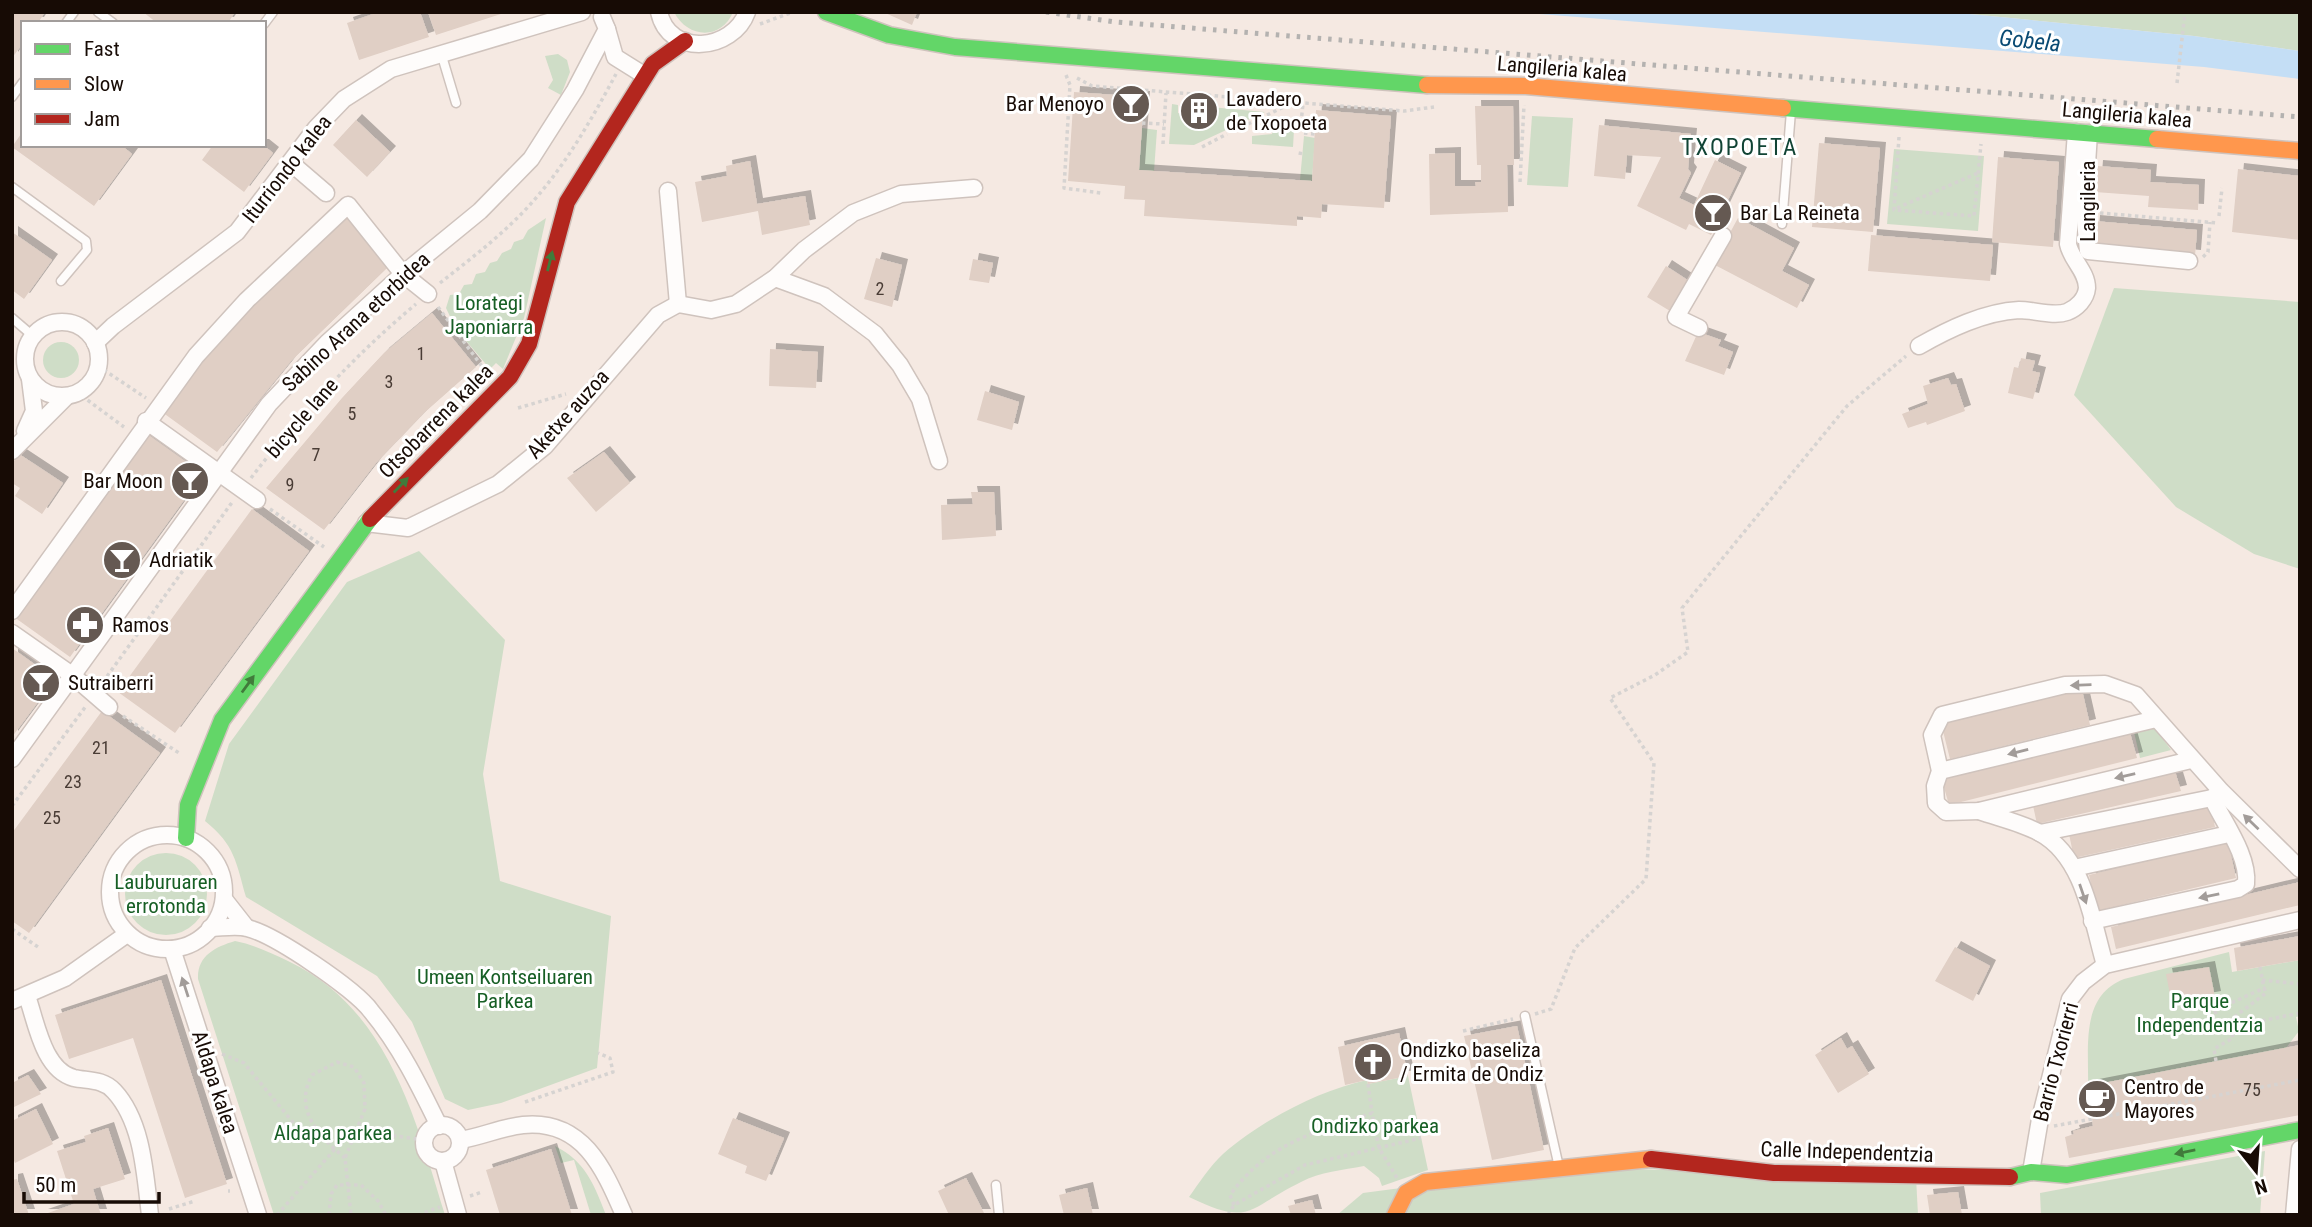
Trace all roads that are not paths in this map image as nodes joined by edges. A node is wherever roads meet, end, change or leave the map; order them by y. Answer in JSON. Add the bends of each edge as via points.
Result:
{"nodes":[{"id":1,"x":582,"y":12,"type":"edge"},
{"id":2,"x":826,"y":12,"type":"edge"},
{"id":3,"x":657,"y":13,"type":"edge"},
{"id":4,"x":750,"y":15,"type":"edge"},
{"id":5,"x":685,"y":41,"type":"junction"},
{"id":6,"x":441,"y":53,"type":"junction"},
{"id":7,"x":646,"y":68,"type":"junction"},
{"id":8,"x":456,"y":103,"type":"dead end"},
{"id":9,"x":1791,"y":108,"type":"junction"},
{"id":10,"x":2083,"y":132,"type":"junction"},
{"id":11,"x":2300,"y":151,"type":"edge"},
{"id":12,"x":291,"y":163,"type":"junction"},
{"id":13,"x":12,"y":187,"type":"edge"},
{"id":14,"x":974,"y":188,"type":"dead end"},
{"id":15,"x":668,"y":191,"type":"dead end"},
{"id":16,"x":326,"y":193,"type":"dead end"},
{"id":17,"x":1782,"y":224,"type":"dead end"},
{"id":18,"x":1723,"y":236,"type":"dead end"},
{"id":19,"x":2189,"y":261,"type":"road end"},
{"id":20,"x":402,"y":274,"type":"junction"},
{"id":21,"x":775,"y":278,"type":"junction"},
{"id":22,"x":61,"y":281,"type":"dead end"},
{"id":23,"x":428,"y":294,"type":"road end"},
{"id":24,"x":678,"y":304,"type":"junction"},
{"id":25,"x":14,"y":321,"type":"edge"},
{"id":26,"x":1699,"y":328,"type":"dead end"},
{"id":27,"x":33,"y":336,"type":"junction"},
{"id":28,"x":95,"y":343,"type":"junction"},
{"id":29,"x":1919,"y":346,"type":"road end"},
{"id":30,"x":30,"y":379,"type":"junction"},
{"id":31,"x":72,"y":394,"type":"junction"},
{"id":32,"x":146,"y":421,"type":"junction"},
{"id":33,"x":17,"y":445,"type":"edge"},
{"id":34,"x":939,"y":461,"type":"dead end"},
{"id":35,"x":217,"y":472,"type":"junction"},
{"id":36,"x":257,"y":500,"type":"road end"},
{"id":37,"x":366,"y":523,"type":"junction"},
{"id":38,"x":12,"y":611,"type":"edge"},
{"id":39,"x":12,"y":633,"type":"edge"},
{"id":40,"x":72,"y":675,"type":"junction"},
{"id":41,"x":109,"y":707,"type":"road end"},
{"id":42,"x":2156,"y":719,"type":"junction"},
{"id":43,"x":12,"y":759,"type":"edge"},
{"id":44,"x":2191,"y":760,"type":"junction"},
{"id":45,"x":1940,"y":771,"type":"junction"},
{"id":46,"x":2216,"y":795,"type":"junction"},
{"id":47,"x":188,"y":805,"type":"junction"},
{"id":48,"x":1979,"y":811,"type":"junction"},
{"id":49,"x":2040,"y":833,"type":"junction"},
{"id":50,"x":2230,"y":834,"type":"junction"},
{"id":51,"x":167,"y":835,"type":"junction"},
{"id":52,"x":186,"y":838,"type":"junction"},
{"id":53,"x":2074,"y":868,"type":"junction"},
{"id":54,"x":2300,"y":869,"type":"edge"},
{"id":55,"x":223,"y":899,"type":"junction"},
{"id":56,"x":2300,"y":920,"type":"edge"},
{"id":57,"x":2092,"y":921,"type":"junction"},
{"id":58,"x":246,"y":927,"type":"junction"},
{"id":59,"x":210,"y":928,"type":"junction"},
{"id":60,"x":127,"y":934,"type":"junction"},
{"id":61,"x":172,"y":949,"type":"junction"},
{"id":62,"x":2105,"y":964,"type":"junction"},
{"id":63,"x":20,"y":999,"type":"edge"},
{"id":64,"x":1525,"y":1016,"type":"road end"},
{"id":65,"x":439,"y":1126,"type":"junction"},
{"id":66,"x":2300,"y":1130,"type":"edge"},
{"id":67,"x":460,"y":1140,"type":"junction"},
{"id":68,"x":2300,"y":1149,"type":"edge"},
{"id":69,"x":443,"y":1161,"type":"junction"},
{"id":70,"x":1559,"y":1167,"type":"junction"},
{"id":71,"x":2031,"y":1172,"type":"junction"},
{"id":72,"x":996,"y":1185,"type":"dead end"},
{"id":73,"x":1400,"y":1204,"type":"edge"},
{"id":74,"x":150,"y":1215,"type":"edge"},
{"id":75,"x":258,"y":1215,"type":"edge"},
{"id":76,"x":458,"y":1215,"type":"edge"},
{"id":77,"x":624,"y":1215,"type":"edge"},
{"id":78,"x":999,"y":1215,"type":"edge"},
{"id":79,"x":2294,"y":1215,"type":"edge"}],
"edges":[{"from":1,"to":6,"type":"street","name":"Iturriondo kalea"},
{"from":2,"to":9,"type":"street","name":"Langileria kalea","via":[[901,40],[955,47],[1408,85],[1526,86]]},
{"from":3,"to":5,"type":"street","via":[[667,30]]},
{"from":4,"to":5,"type":"street","via":[[722,41]]},
{"from":5,"to":7,"type":"street"},
{"from":6,"to":8,"type":"lane"},
{"from":6,"to":12,"type":"street","name":"Iturriondo kalea","via":[[391,69],[344,99]]},
{"from":7,"to":20,"type":"street","name":"Sabino Arana etorbidea","via":[[615,57],[605,23],[575,90],[531,159],[481,211]]},
{"from":37,"to":7,"type":"street","name":"Otsobarrena kalea","one_way":true,"via":[[500,388],[523,358],[567,202]]},
{"from":9,"to":10,"type":"street","name":"Langileria kalea"},
{"from":9,"to":17,"type":"lane"},
{"from":10,"to":11,"type":"street","name":"Langileria kalea"},
{"from":10,"to":19,"type":"street","name":"Langileria","via":[[2088,251]]},
{"from":10,"to":29,"type":"street","via":[[2068,244],[2085,277],[2084,299],[2060,313],[2019,310],[1987,316]]},
{"from":12,"to":16,"type":"street"},
{"from":12,"to":28,"type":"street","name":"Iturriondo kalea","via":[[237,232]]},
{"from":13,"to":22,"type":"lane","via":[[86,240],[87,250]]},
{"from":14,"to":21,"type":"street","via":[[901,194],[853,214]]},
{"from":15,"to":24,"type":"street"},
{"from":18,"to":26,"type":"street","via":[[1676,317]]},
{"from":20,"to":23,"type":"street"},
{"from":20,"to":32,"type":"street","via":[[348,205],[247,300]]},
{"from":20,"to":35,"type":"street","name":"Sabino Arana etorbidea","via":[[269,404]]},
{"from":21,"to":24,"type":"street","via":[[736,304],[711,310]]},
{"from":21,"to":34,"type":"street","via":[[824,296],[875,334],[920,399]]},
{"from":24,"to":37,"type":"street","name":"Aketxe auzoa","via":[[658,315],[545,446],[498,484],[408,528]]},
{"from":25,"to":27,"type":"lane"},
{"from":27,"to":28,"type":"street","via":[[54,323],[66,323],[78,326]]},
{"from":27,"to":30,"type":"street","via":[[24,357]]},
{"from":28,"to":31,"type":"street","via":[[98,366],[87,386]]},
{"from":30,"to":31,"type":"street","via":[[46,393]]},
{"from":30,"to":33,"type":"street","via":[[34,411]]},
{"from":31,"to":33,"type":"street"},
{"from":32,"to":35,"type":"street"},
{"from":32,"to":38,"type":"street"},
{"from":35,"to":36,"type":"street"},
{"from":35,"to":40,"type":"street","name":"Sabino Arana etorbidea"},
{"from":47,"to":37,"type":"street","name":"Otsobarrena kalea","one_way":true,"via":[[222,720]]},
{"from":39,"to":40,"type":"street"},
{"from":40,"to":41,"type":"street"},
{"from":40,"to":43,"type":"street","name":"Sabino Arana etorbidea"},
{"from":42,"to":44,"type":"street"},
{"from":42,"to":45,"type":"street","one_way":true},
{"from":42,"to":45,"type":"street","one_way":true,"via":[[2136,695],[2105,684],[2065,685],[1942,715],[1932,735]]},
{"from":44,"to":46,"type":"street"},
{"from":44,"to":48,"type":"street","one_way":true},
{"from":45,"to":48,"type":"street","via":[[1934,786],[1936,803],[1946,812]]},
{"from":46,"to":49,"type":"street"},
{"from":46,"to":50,"type":"street"},
{"from":54,"to":46,"type":"street","one_way":true},
{"from":47,"to":51,"type":"street"},
{"from":47,"to":52,"type":"street","name":"Otsobarrena kalea"},
{"from":48,"to":49,"type":"street"},
{"from":49,"to":53,"type":"street","via":[[2065,851]]},
{"from":50,"to":53,"type":"street"},
{"from":50,"to":57,"type":"street","one_way":true,"via":[[2247,875],[2246,884]]},
{"from":51,"to":52,"type":"street"},
{"from":51,"to":60,"type":"street","via":[[131,847],[110,880],[113,909]]},
{"from":52,"to":55,"type":"street","via":[[203,847],[216,862],[223,880]]},
{"from":53,"to":57,"type":"street","one_way":true},
{"from":55,"to":58,"type":"street"},
{"from":55,"to":59,"type":"street"},
{"from":56,"to":62,"type":"street","name":"Barrio Txorierri"},
{"from":57,"to":62,"type":"street"},
{"from":58,"to":59,"type":"street"},
{"from":58,"to":65,"type":"street","via":[[299,954],[369,1008],[405,1058]]},
{"from":59,"to":61,"type":"street","via":[[191,944]]},
{"from":60,"to":61,"type":"street","via":[[141,943]]},
{"from":60,"to":63,"type":"street","via":[[85,966]]},
{"from":75,"to":61,"type":"street","name":"Aldapa kalea","one_way":true},
{"from":62,"to":71,"type":"street","name":"Barrio Txorierri","via":[[2070,999]]},
{"from":63,"to":74,"type":"street","via":[[55,1067],[71,1078],[96,1080],[113,1090],[129,1115],[143,1161]]},
{"from":64,"to":70,"type":"lane"},
{"from":65,"to":67,"type":"street","via":[[450,1127]]},
{"from":65,"to":69,"type":"street","via":[[425,1140],[428,1154]]},
{"from":66,"to":71,"type":"street","name":"Calle Independentzia","one_way":true,"via":[[2067,1175]]},
{"from":67,"to":69,"type":"street","via":[[454,1156]]},
{"from":67,"to":77,"type":"street","via":[[523,1125],[551,1126],[570,1134],[589,1147],[603,1166]]},
{"from":68,"to":79,"type":"street"},
{"from":69,"to":76,"type":"street"},
{"from":70,"to":71,"type":"street","name":"Calle Independentzia","via":[[1656,1159],[1774,1173],[2012,1177]]},
{"from":70,"to":73,"type":"street","name":"Calle Independentzia","via":[[1424,1182]]},
{"from":72,"to":78,"type":"lane"}]}
